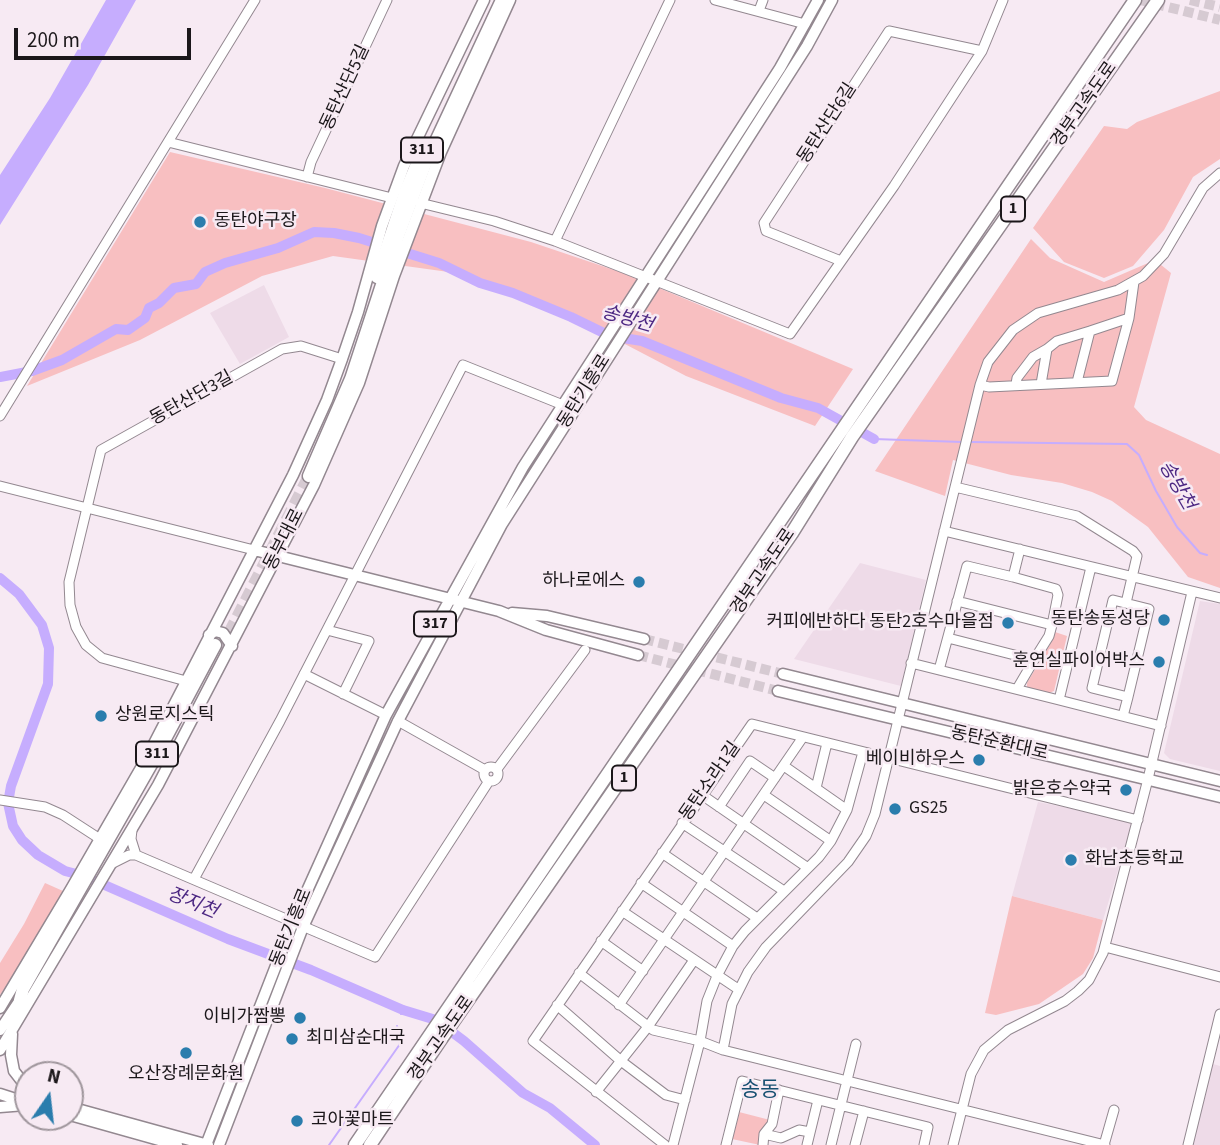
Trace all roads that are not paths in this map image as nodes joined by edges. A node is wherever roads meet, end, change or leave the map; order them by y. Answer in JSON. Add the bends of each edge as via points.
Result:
{"nodes":[{"id":1,"x":255,"y":0,"type":"edge"},
{"id":2,"x":387,"y":0,"type":"edge"},
{"id":3,"x":484,"y":0,"type":"edge"},
{"id":4,"x":493,"y":0,"type":"edge"},
{"id":5,"x":502,"y":0,"type":"edge"},
{"id":6,"x":510,"y":0,"type":"edge"},
{"id":7,"x":670,"y":0,"type":"edge"},
{"id":8,"x":715,"y":0,"type":"edge"},
{"id":9,"x":818,"y":0,"type":"edge"},
{"id":10,"x":832,"y":0,"type":"edge"},
{"id":11,"x":1003,"y":0,"type":"edge"},
{"id":12,"x":1129,"y":0,"type":"edge"},
{"id":13,"x":1135,"y":0,"type":"edge"},
{"id":14,"x":1158,"y":0,"type":"edge"},
{"id":15,"x":805,"y":24,"type":"junction"},
{"id":16,"x":982,"y":51,"type":"junction"},
{"id":17,"x":1090,"y":67,"type":"junction"},
{"id":18,"x":168,"y":142,"type":"junction"},
{"id":19,"x":441,"y":152,"type":"junction"},
{"id":20,"x":404,"y":166,"type":"junction"},
{"id":21,"x":424,"y":167,"type":"junction"},
{"id":22,"x":1220,"y":173,"type":"edge"},
{"id":23,"x":307,"y":177,"type":"junction"},
{"id":24,"x":392,"y":198,"type":"junction"},
{"id":25,"x":421,"y":203,"type":"junction"},
{"id":26,"x":395,"y":229,"type":"junction"},
{"id":27,"x":555,"y":241,"type":"junction"},
{"id":28,"x":388,"y":254,"type":"junction"},
{"id":29,"x":841,"y":261,"type":"junction"},
{"id":30,"x":652,"y":278,"type":"junction"},
{"id":31,"x":1135,"y":282,"type":"junction"},
{"id":32,"x":626,"y":318,"type":"junction"},
{"id":33,"x":1129,"y":318,"type":"junction"},
{"id":34,"x":1090,"y":331,"type":"junction"},
{"id":35,"x":1047,"y":349,"type":"junction"},
{"id":36,"x":342,"y":359,"type":"junction"},
{"id":37,"x":1077,"y":382,"type":"junction"},
{"id":38,"x":1016,"y":384,"type":"junction"},
{"id":39,"x":1041,"y":384,"type":"junction"},
{"id":40,"x":980,"y":385,"type":"junction"},
{"id":41,"x":563,"y":405,"type":"junction"},
{"id":42,"x":861,"y":414,"type":"junction"},
{"id":43,"x":0,"y":416,"type":"edge"},
{"id":44,"x":847,"y":434,"type":"junction"},
{"id":45,"x":304,"y":477,"type":"junction"},
{"id":46,"x":0,"y":486,"type":"edge"},
{"id":47,"x":955,"y":487,"type":"junction"},
{"id":48,"x":86,"y":508,"type":"junction"},
{"id":49,"x":944,"y":531,"type":"junction"},
{"id":50,"x":254,"y":550,"type":"junction"},
{"id":51,"x":1020,"y":550,"type":"junction"},
{"id":52,"x":277,"y":556,"type":"junction"},
{"id":53,"x":1091,"y":567,"type":"junction"},
{"id":54,"x":355,"y":576,"type":"junction"},
{"id":55,"x":1013,"y":577,"type":"junction"},
{"id":56,"x":1132,"y":577,"type":"junction"},
{"id":57,"x":1192,"y":592,"type":"junction"},
{"id":58,"x":1220,"y":598,"type":"edge"},
{"id":59,"x":450,"y":599,"type":"junction"},
{"id":60,"x":957,"y":600,"type":"junction"},
{"id":61,"x":461,"y":602,"type":"junction"},
{"id":62,"x":1126,"y":603,"type":"junction"},
{"id":63,"x":499,"y":611,"type":"junction"},
{"id":64,"x":1052,"y":625,"type":"junction"},
{"id":65,"x":327,"y":630,"type":"junction"},
{"id":66,"x":948,"y":638,"type":"junction"},
{"id":67,"x":643,"y":639,"type":"tunnel mouth"},
{"id":68,"x":219,"y":643,"type":"junction"},
{"id":69,"x":585,"y":650,"type":"dead end"},
{"id":70,"x":638,"y":655,"type":"tunnel mouth"},
{"id":71,"x":1034,"y":660,"type":"junction"},
{"id":72,"x":911,"y":663,"type":"junction"},
{"id":73,"x":939,"y":670,"type":"junction"},
{"id":74,"x":304,"y":674,"type":"junction"},
{"id":75,"x":783,"y":674,"type":"tunnel mouth"},
{"id":76,"x":186,"y":681,"type":"junction"},
{"id":77,"x":1017,"y":690,"type":"junction"},
{"id":78,"x":778,"y":691,"type":"tunnel mouth"},
{"id":79,"x":343,"y":694,"type":"junction"},
{"id":80,"x":1128,"y":697,"type":"junction"},
{"id":81,"x":1059,"y":700,"type":"junction"},
{"id":82,"x":901,"y":703,"type":"junction"},
{"id":83,"x":386,"y":715,"type":"junction"},
{"id":84,"x":1123,"y":716,"type":"junction"},
{"id":85,"x":897,"y":719,"type":"junction"},
{"id":86,"x":398,"y":721,"type":"junction"},
{"id":87,"x":1161,"y":726,"type":"junction"},
{"id":88,"x":803,"y":737,"type":"junction"},
{"id":89,"x":827,"y":743,"type":"junction"},
{"id":90,"x":863,"y":752,"type":"junction"},
{"id":91,"x":1114,"y":754,"type":"junction"},
{"id":92,"x":888,"y":758,"type":"junction"},
{"id":93,"x":1060,"y":758,"type":"junction"},
{"id":94,"x":1152,"y":764,"type":"junction"},
{"id":95,"x":784,"y":766,"type":"junction"},
{"id":96,"x":497,"y":769,"type":"junction"},
{"id":97,"x":485,"y":770,"type":"junction"},
{"id":98,"x":1183,"y":772,"type":"junction"},
{"id":99,"x":775,"y":778,"type":"junction"},
{"id":100,"x":1148,"y":779,"type":"junction"},
{"id":101,"x":489,"y":781,"type":"junction"},
{"id":102,"x":1220,"y":781,"type":"edge"},
{"id":103,"x":1179,"y":787,"type":"junction"},
{"id":104,"x":816,"y":788,"type":"junction"},
{"id":105,"x":702,"y":795,"type":"junction"},
{"id":106,"x":764,"y":795,"type":"junction"},
{"id":107,"x":1220,"y":797,"type":"edge"},
{"id":108,"x":0,"y":800,"type":"edge"},
{"id":109,"x":719,"y":807,"type":"junction"},
{"id":110,"x":847,"y":810,"type":"junction"},
{"id":111,"x":1138,"y":820,"type":"junction"},
{"id":112,"x":682,"y":823,"type":"junction"},
{"id":113,"x":744,"y":824,"type":"junction"},
{"id":114,"x":133,"y":829,"type":"junction"},
{"id":115,"x":100,"y":839,"type":"junction"},
{"id":116,"x":831,"y":841,"type":"junction"},
{"id":117,"x":725,"y":852,"type":"junction"},
{"id":118,"x":662,"y":853,"type":"junction"},
{"id":119,"x":136,"y":855,"type":"junction"},
{"id":120,"x":102,"y":864,"type":"junction"},
{"id":121,"x":808,"y":868,"type":"junction"},
{"id":122,"x":194,"y":879,"type":"junction"},
{"id":123,"x":704,"y":882,"type":"junction"},
{"id":124,"x":641,"y":883,"type":"junction"},
{"id":125,"x":784,"y":891,"type":"junction"},
{"id":126,"x":82,"y":894,"type":"junction"},
{"id":127,"x":622,"y":911,"type":"junction"},
{"id":128,"x":683,"y":912,"type":"junction"},
{"id":129,"x":757,"y":918,"type":"junction"},
{"id":130,"x":298,"y":924,"type":"junction"},
{"id":131,"x":664,"y":940,"type":"junction"},
{"id":132,"x":601,"y":941,"type":"junction"},
{"id":133,"x":733,"y":946,"type":"junction"},
{"id":134,"x":1105,"y":947,"type":"junction"},
{"id":135,"x":694,"y":960,"type":"junction"},
{"id":136,"x":643,"y":971,"type":"junction"},
{"id":137,"x":280,"y":973,"type":"junction"},
{"id":138,"x":579,"y":973,"type":"junction"},
{"id":139,"x":717,"y":976,"type":"junction"},
{"id":140,"x":1220,"y":976,"type":"edge"},
{"id":141,"x":738,"y":989,"type":"junction"},
{"id":142,"x":20,"y":1000,"type":"joint"},
{"id":143,"x":557,"y":1005,"type":"junction"},
{"id":144,"x":619,"y":1005,"type":"junction"},
{"id":145,"x":0,"y":1008,"type":"edge"},
{"id":146,"x":455,"y":1009,"type":"junction"},
{"id":147,"x":1220,"y":1014,"type":"edge"},
{"id":148,"x":647,"y":1028,"type":"junction"},
{"id":149,"x":5,"y":1034,"type":"edge"},
{"id":150,"x":434,"y":1039,"type":"junction"},
{"id":151,"x":700,"y":1041,"type":"junction"},
{"id":152,"x":856,"y":1044,"type":"dead end"},
{"id":153,"x":0,"y":1050,"type":"edge"},
{"id":154,"x":723,"y":1050,"type":"junction"},
{"id":155,"x":621,"y":1061,"type":"junction"},
{"id":156,"x":14,"y":1070,"type":"edge"},
{"id":157,"x":847,"y":1081,"type":"junction"},
{"id":158,"x":779,"y":1090,"type":"junction"},
{"id":159,"x":596,"y":1092,"type":"junction"},
{"id":160,"x":685,"y":1100,"type":"junction"},
{"id":161,"x":818,"y":1100,"type":"junction"},
{"id":162,"x":841,"y":1105,"type":"junction"},
{"id":163,"x":962,"y":1109,"type":"junction"},
{"id":164,"x":1114,"y":1110,"type":"dead end"},
{"id":165,"x":84,"y":1111,"type":"edge"},
{"id":166,"x":864,"y":1111,"type":"junction"},
{"id":167,"x":84,"y":1119,"type":"edge"},
{"id":168,"x":810,"y":1132,"type":"junction"},
{"id":169,"x":764,"y":1133,"type":"junction"},
{"id":170,"x":858,"y":1144,"type":"edge"},
{"id":171,"x":177,"y":1145,"type":"edge"},
{"id":172,"x":207,"y":1145,"type":"edge"},
{"id":173,"x":219,"y":1145,"type":"edge"},
{"id":174,"x":355,"y":1145,"type":"edge"},
{"id":175,"x":370,"y":1145,"type":"edge"},
{"id":176,"x":665,"y":1145,"type":"edge"},
{"id":177,"x":673,"y":1145,"type":"edge"},
{"id":178,"x":726,"y":1145,"type":"edge"},
{"id":179,"x":762,"y":1145,"type":"edge"},
{"id":180,"x":807,"y":1145,"type":"edge"},
{"id":181,"x":831,"y":1145,"type":"edge"},
{"id":182,"x":924,"y":1145,"type":"edge"},
{"id":183,"x":953,"y":1145,"type":"edge"},
{"id":184,"x":1104,"y":1145,"type":"edge"},
{"id":185,"x":1188,"y":1145,"type":"edge"}],
"edges":[{"from":1,"to":18,"type":"street"},
{"from":2,"to":23,"type":"street","name":"동탄산단5길"},
{"from":3,"to":20,"type":"main road","name":"동부대로"},
{"from":4,"to":26,"type":"highway","name":"동부대로","number":"311","via":[[429,135]]},
{"from":5,"to":21,"type":"highway","name":"동부대로","number":"311"},
{"from":6,"to":19,"type":"main road","name":"동부대로"},
{"from":7,"to":27,"type":"street"},
{"from":8,"to":15,"type":"street"},
{"from":9,"to":15,"type":"main road","name":"동탄기흥로","number":"317"},
{"from":10,"to":30,"type":"main road","name":"동탄기흥로","number":"317","via":[[807,47]]},
{"from":11,"to":16,"type":"street"},
{"from":12,"to":17,"type":"highway"},
{"from":13,"to":17,"type":"highway","name":"경부고속도로","number":"1"},
{"from":14,"to":42,"type":"highway","name":"경부고속도로","number":"1"},
{"from":15,"to":30,"type":"main road","name":"동탄기흥로","number":"317"},
{"from":16,"to":29,"type":"street"},
{"from":16,"to":29,"type":"street","name":"동탄산단6길","via":[[889,31],[764,223],[766,230]]},
{"from":17,"to":42,"type":"highway","name":"경부고속도로","number":"1"},
{"from":18,"to":23,"type":"street"},
{"from":18,"to":43,"type":"street"},
{"from":19,"to":21,"type":"highway"},
{"from":19,"to":25,"type":"main road","name":"동부대로"},
{"from":20,"to":24,"type":"main road","name":"동부대로"},
{"from":20,"to":26,"type":"highway","via":[[407,172],[391,216]]},
{"from":21,"to":26,"type":"highway","name":"동부대로","number":"311"},
{"from":22,"to":31,"type":"street","via":[[1195,200],[1164,254]]},
{"from":23,"to":24,"type":"street"},
{"from":24,"to":26,"type":"main road","name":"동부대로"},
{"from":25,"to":26,"type":"main road","name":"동부대로"},
{"from":25,"to":27,"type":"street"},
{"from":26,"to":28,"type":"highway","name":"동부대로","number":"311"},
{"from":26,"to":28,"type":"main road","name":"동부대로"},
{"from":27,"to":30,"type":"street"},
{"from":28,"to":36,"type":"main road","name":"동부대로"},
{"from":28,"to":45,"type":"highway","name":"동부대로","number":"311","via":[[351,379]]},
{"from":29,"to":30,"type":"street","via":[[790,334]]},
{"from":30,"to":32,"type":"main road","name":"동탄기흥로","number":"317"},
{"from":31,"to":33,"type":"street"},
{"from":31,"to":40,"type":"street","via":[[1030,318],[1000,345]]},
{"from":32,"to":41,"type":"main road","name":"동탄기흥로","number":"317","via":[[603,341]]},
{"from":32,"to":61,"type":"main road","name":"동탄기흥로","number":"317","via":[[615,345],[502,524]]},
{"from":33,"to":34,"type":"street"},
{"from":33,"to":37,"type":"street","via":[[1112,381]]},
{"from":34,"to":35,"type":"street","via":[[1057,341]]},
{"from":34,"to":37,"type":"street"},
{"from":35,"to":38,"type":"street","via":[[1033,357]]},
{"from":35,"to":39,"type":"street"},
{"from":36,"to":45,"type":"main road","name":"동부대로"},
{"from":36,"to":48,"type":"street","name":"동탄산단3길","via":[[301,346],[282,349],[101,450]]},
{"from":37,"to":39,"type":"street"},
{"from":38,"to":39,"type":"street"},
{"from":38,"to":40,"type":"street"},
{"from":40,"to":47,"type":"street"},
{"from":41,"to":54,"type":"street","via":[[463,365]]},
{"from":41,"to":59,"type":"main road","name":"동탄기흥로","number":"317","via":[[504,499]]},
{"from":42,"to":44,"type":"highway","name":"경부고속도로","number":"1"},
{"from":44,"to":146,"type":"highway","name":"경부고속도로","number":"1","via":[[771,534]]},
{"from":44,"to":146,"type":"highway","name":"경부고속도로","number":"1","via":[[788,537]]},
{"from":45,"to":50,"type":"main road","name":"동부대로"},
{"from":45,"to":52,"type":"main road","name":"동부대로"},
{"from":46,"to":48,"type":"street"},
{"from":47,"to":49,"type":"street"},
{"from":47,"to":56,"type":"street","via":[[1077,516],[1138,556]]},
{"from":48,"to":50,"type":"street"},
{"from":48,"to":76,"type":"street","name":"동탄산단3길","via":[[69,582],[70,605],[81,638],[102,658]]},
{"from":49,"to":51,"type":"street"},
{"from":49,"to":72,"type":"street"},
{"from":50,"to":52,"type":"main road"},
{"from":50,"to":68,"type":"main road","name":"동부대로"},
{"from":51,"to":53,"type":"street"},
{"from":51,"to":55,"type":"street"},
{"from":52,"to":54,"type":"main road"},
{"from":52,"to":68,"type":"main road","name":"동부대로"},
{"from":53,"to":56,"type":"street"},
{"from":53,"to":81,"type":"street"},
{"from":54,"to":59,"type":"main road"},
{"from":54,"to":65,"type":"street"},
{"from":55,"to":60,"type":"street","via":[[967,566]]},
{"from":55,"to":64,"type":"street","via":[[1056,589]]},
{"from":56,"to":57,"type":"street"},
{"from":56,"to":62,"type":"street"},
{"from":57,"to":58,"type":"street"},
{"from":57,"to":87,"type":"street"},
{"from":59,"to":61,"type":"main road"},
{"from":59,"to":83,"type":"main road","name":"동탄기흥로","number":"317"},
{"from":60,"to":64,"type":"street"},
{"from":60,"to":66,"type":"street"},
{"from":61,"to":63,"type":"main road"},
{"from":61,"to":86,"type":"main road","name":"동탄기흥로","number":"317"},
{"from":62,"to":80,"type":"street","via":[[1149,609]]},
{"from":62,"to":80,"type":"street","via":[[1113,600],[1092,688]]},
{"from":63,"to":67,"type":"main road","via":[[547,616]]},
{"from":63,"to":70,"type":"main road","via":[[546,630]]},
{"from":64,"to":71,"type":"street"},
{"from":65,"to":74,"type":"street"},
{"from":65,"to":79,"type":"street","via":[[369,641]]},
{"from":66,"to":71,"type":"street"},
{"from":66,"to":73,"type":"street"},
{"from":68,"to":76,"type":"main road","name":"동부대로"},
{"from":68,"to":114,"type":"main road","name":"동부대로","via":[[158,786]]},
{"from":68,"to":120,"type":"highway","name":"동부대로","number":"311"},
{"from":69,"to":96,"type":"street"},
{"from":71,"to":77,"type":"street"},
{"from":72,"to":73,"type":"street"},
{"from":72,"to":82,"type":"street"},
{"from":73,"to":77,"type":"street"},
{"from":74,"to":79,"type":"street"},
{"from":74,"to":122,"type":"street"},
{"from":75,"to":82,"type":"main road","name":"동탄순환대로"},
{"from":76,"to":115,"type":"main road","name":"동부대로"},
{"from":77,"to":81,"type":"street"},
{"from":78,"to":85,"type":"main road","name":"동탄순환대로"},
{"from":79,"to":83,"type":"street"},
{"from":80,"to":84,"type":"street"},
{"from":81,"to":84,"type":"street"},
{"from":82,"to":85,"type":"street"},
{"from":82,"to":91,"type":"main road","name":"동탄순환대로"},
{"from":83,"to":130,"type":"main road","name":"동탄기흥로","number":"317"},
{"from":84,"to":87,"type":"street"},
{"from":85,"to":92,"type":"street"},
{"from":85,"to":93,"type":"main road","name":"동탄순환대로"},
{"from":86,"to":97,"type":"street"},
{"from":86,"to":130,"type":"main road","name":"동탄기흥로","number":"317"},
{"from":87,"to":94,"type":"street"},
{"from":88,"to":89,"type":"street","name":"동탄소라1길"},
{"from":88,"to":95,"type":"street"},
{"from":88,"to":105,"type":"street","name":"동탄소라1길","via":[[752,724]]},
{"from":89,"to":90,"type":"street","name":"동탄소라1길"},
{"from":89,"to":104,"type":"street"},
{"from":90,"to":92,"type":"street","name":"동탄소라1길"},
{"from":90,"to":110,"type":"street"},
{"from":91,"to":93,"type":"main road","via":[[1115,767]]},
{"from":91,"to":94,"type":"main road","name":"동탄순환대로"},
{"from":92,"to":111,"type":"street","name":"동탄소라1길"},
{"from":92,"to":141,"type":"street","via":[[875,814],[858,849],[766,947]]},
{"from":93,"to":100,"type":"main road","name":"동탄순환대로"},
{"from":94,"to":98,"type":"main road","name":"동탄순환대로"},
{"from":94,"to":100,"type":"street"},
{"from":95,"to":99,"type":"street"},
{"from":95,"to":104,"type":"street"},
{"from":96,"to":97,"type":"street"},
{"from":96,"to":101,"type":"street","via":[[497,778]]},
{"from":97,"to":101,"type":"street"},
{"from":98,"to":102,"type":"main road","name":"동탄순환대로"},
{"from":98,"to":103,"type":"main road","via":[[1175,780]]},
{"from":99,"to":106,"type":"street"},
{"from":99,"to":109,"type":"street","via":[[750,761]]},
{"from":100,"to":103,"type":"main road","name":"동탄순환대로"},
{"from":100,"to":111,"type":"street"},
{"from":101,"to":130,"type":"street","via":[[375,957]]},
{"from":103,"to":107,"type":"main road","name":"동탄순환대로"},
{"from":104,"to":110,"type":"street"},
{"from":105,"to":109,"type":"street"},
{"from":105,"to":112,"type":"street","name":"동탄소라1길"},
{"from":106,"to":113,"type":"street"},
{"from":106,"to":116,"type":"street"},
{"from":108,"to":115,"type":"street","via":[[36,804]]},
{"from":109,"to":113,"type":"street"},
{"from":110,"to":116,"type":"street"},
{"from":111,"to":134,"type":"street"},
{"from":112,"to":117,"type":"street"},
{"from":112,"to":118,"type":"street","name":"동탄소라1길"},
{"from":113,"to":117,"type":"street"},
{"from":113,"to":121,"type":"street"},
{"from":114,"to":119,"type":"street"},
{"from":114,"to":120,"type":"main road","name":"동부대로"},
{"from":115,"to":120,"type":"main road","name":"동부대로"},
{"from":116,"to":121,"type":"street"},
{"from":117,"to":123,"type":"street"},
{"from":117,"to":125,"type":"street"},
{"from":118,"to":123,"type":"street"},
{"from":118,"to":124,"type":"street","name":"동탄소라1길"},
{"from":119,"to":120,"type":"street"},
{"from":119,"to":122,"type":"street"},
{"from":120,"to":126,"type":"highway","name":"동부대로","number":"311"},
{"from":121,"to":125,"type":"street"},
{"from":122,"to":130,"type":"street"},
{"from":123,"to":128,"type":"street"},
{"from":123,"to":129,"type":"street"},
{"from":124,"to":127,"type":"street","name":"동탄소라1길"},
{"from":124,"to":128,"type":"street"},
{"from":125,"to":129,"type":"street"},
{"from":126,"to":142,"type":"highway","name":"동부대로","number":"311"},
{"from":126,"to":145,"type":"main road","name":"동부대로"},
{"from":126,"to":149,"type":"main road","name":"동부대로"},
{"from":127,"to":131,"type":"street"},
{"from":127,"to":132,"type":"street","name":"동탄소라1길"},
{"from":128,"to":131,"type":"street"},
{"from":128,"to":133,"type":"street"},
{"from":129,"to":133,"type":"street"},
{"from":130,"to":137,"type":"main road","name":"동탄기흥로","number":"317"},
{"from":131,"to":135,"type":"street"},
{"from":131,"to":136,"type":"street"},
{"from":132,"to":136,"type":"street"},
{"from":132,"to":138,"type":"street","name":"동탄소라1길"},
{"from":133,"to":139,"type":"street"},
{"from":134,"to":140,"type":"street"},
{"from":134,"to":163,"type":"street","via":[[1089,980],[1078,991],[1008,1030],[984,1050],[971,1074]]},
{"from":135,"to":139,"type":"street"},
{"from":135,"to":148,"type":"street"},
{"from":136,"to":144,"type":"street"},
{"from":137,"to":172,"type":"main road","name":"동탄기흥로","number":"317"},
{"from":137,"to":173,"type":"main road","name":"동탄기흥로","number":"317"},
{"from":138,"to":143,"type":"street","name":"동탄소라1길"},
{"from":138,"to":144,"type":"street"},
{"from":139,"to":141,"type":"street"},
{"from":139,"to":151,"type":"street"},
{"from":141,"to":154,"type":"street"},
{"from":142,"to":149,"type":"main road","name":"동부대로"},
{"from":143,"to":155,"type":"street"},
{"from":143,"to":159,"type":"street","name":"동탄소라1길","via":[[533,1041]]},
{"from":144,"to":148,"type":"street"},
{"from":146,"to":150,"type":"highway","name":"경부고속도로","number":"1"},
{"from":147,"to":185,"type":"street"},
{"from":148,"to":151,"type":"street"},
{"from":148,"to":155,"type":"street"},
{"from":149,"to":153,"type":"main road","name":"동부대로"},
{"from":149,"to":156,"type":"main road"},
{"from":150,"to":174,"type":"highway","name":"경부고속도로","number":"1"},
{"from":150,"to":175,"type":"highway","name":"경부고속도로","number":"1"},
{"from":151,"to":154,"type":"street"},
{"from":151,"to":160,"type":"street"},
{"from":152,"to":157,"type":"street"},
{"from":154,"to":157,"type":"street"},
{"from":155,"to":159,"type":"street"},
{"from":155,"to":160,"type":"street","via":[[666,1096]]},
{"from":157,"to":162,"type":"street"},
{"from":157,"to":163,"type":"street"},
{"from":158,"to":161,"type":"street"},
{"from":158,"to":169,"type":"street","via":[[772,1124]]},
{"from":158,"to":178,"type":"street","via":[[743,1081]]},
{"from":159,"to":176,"type":"street","name":"동탄소라1길"},
{"from":160,"to":177,"type":"street"},
{"from":161,"to":162,"type":"street"},
{"from":161,"to":168,"type":"street"},
{"from":162,"to":166,"type":"street"},
{"from":162,"to":181,"type":"street"},
{"from":163,"to":183,"type":"street"},
{"from":163,"to":184,"type":"street"},
{"from":164,"to":184,"type":"street"},
{"from":165,"to":172,"type":"main road"},
{"from":166,"to":170,"type":"street"},
{"from":166,"to":182,"type":"street","via":[[928,1127]]},
{"from":167,"to":171,"type":"main road"},
{"from":168,"to":169,"type":"street","via":[[799,1130],[781,1138]]},
{"from":168,"to":180,"type":"street"},
{"from":169,"to":179,"type":"street"}]}
